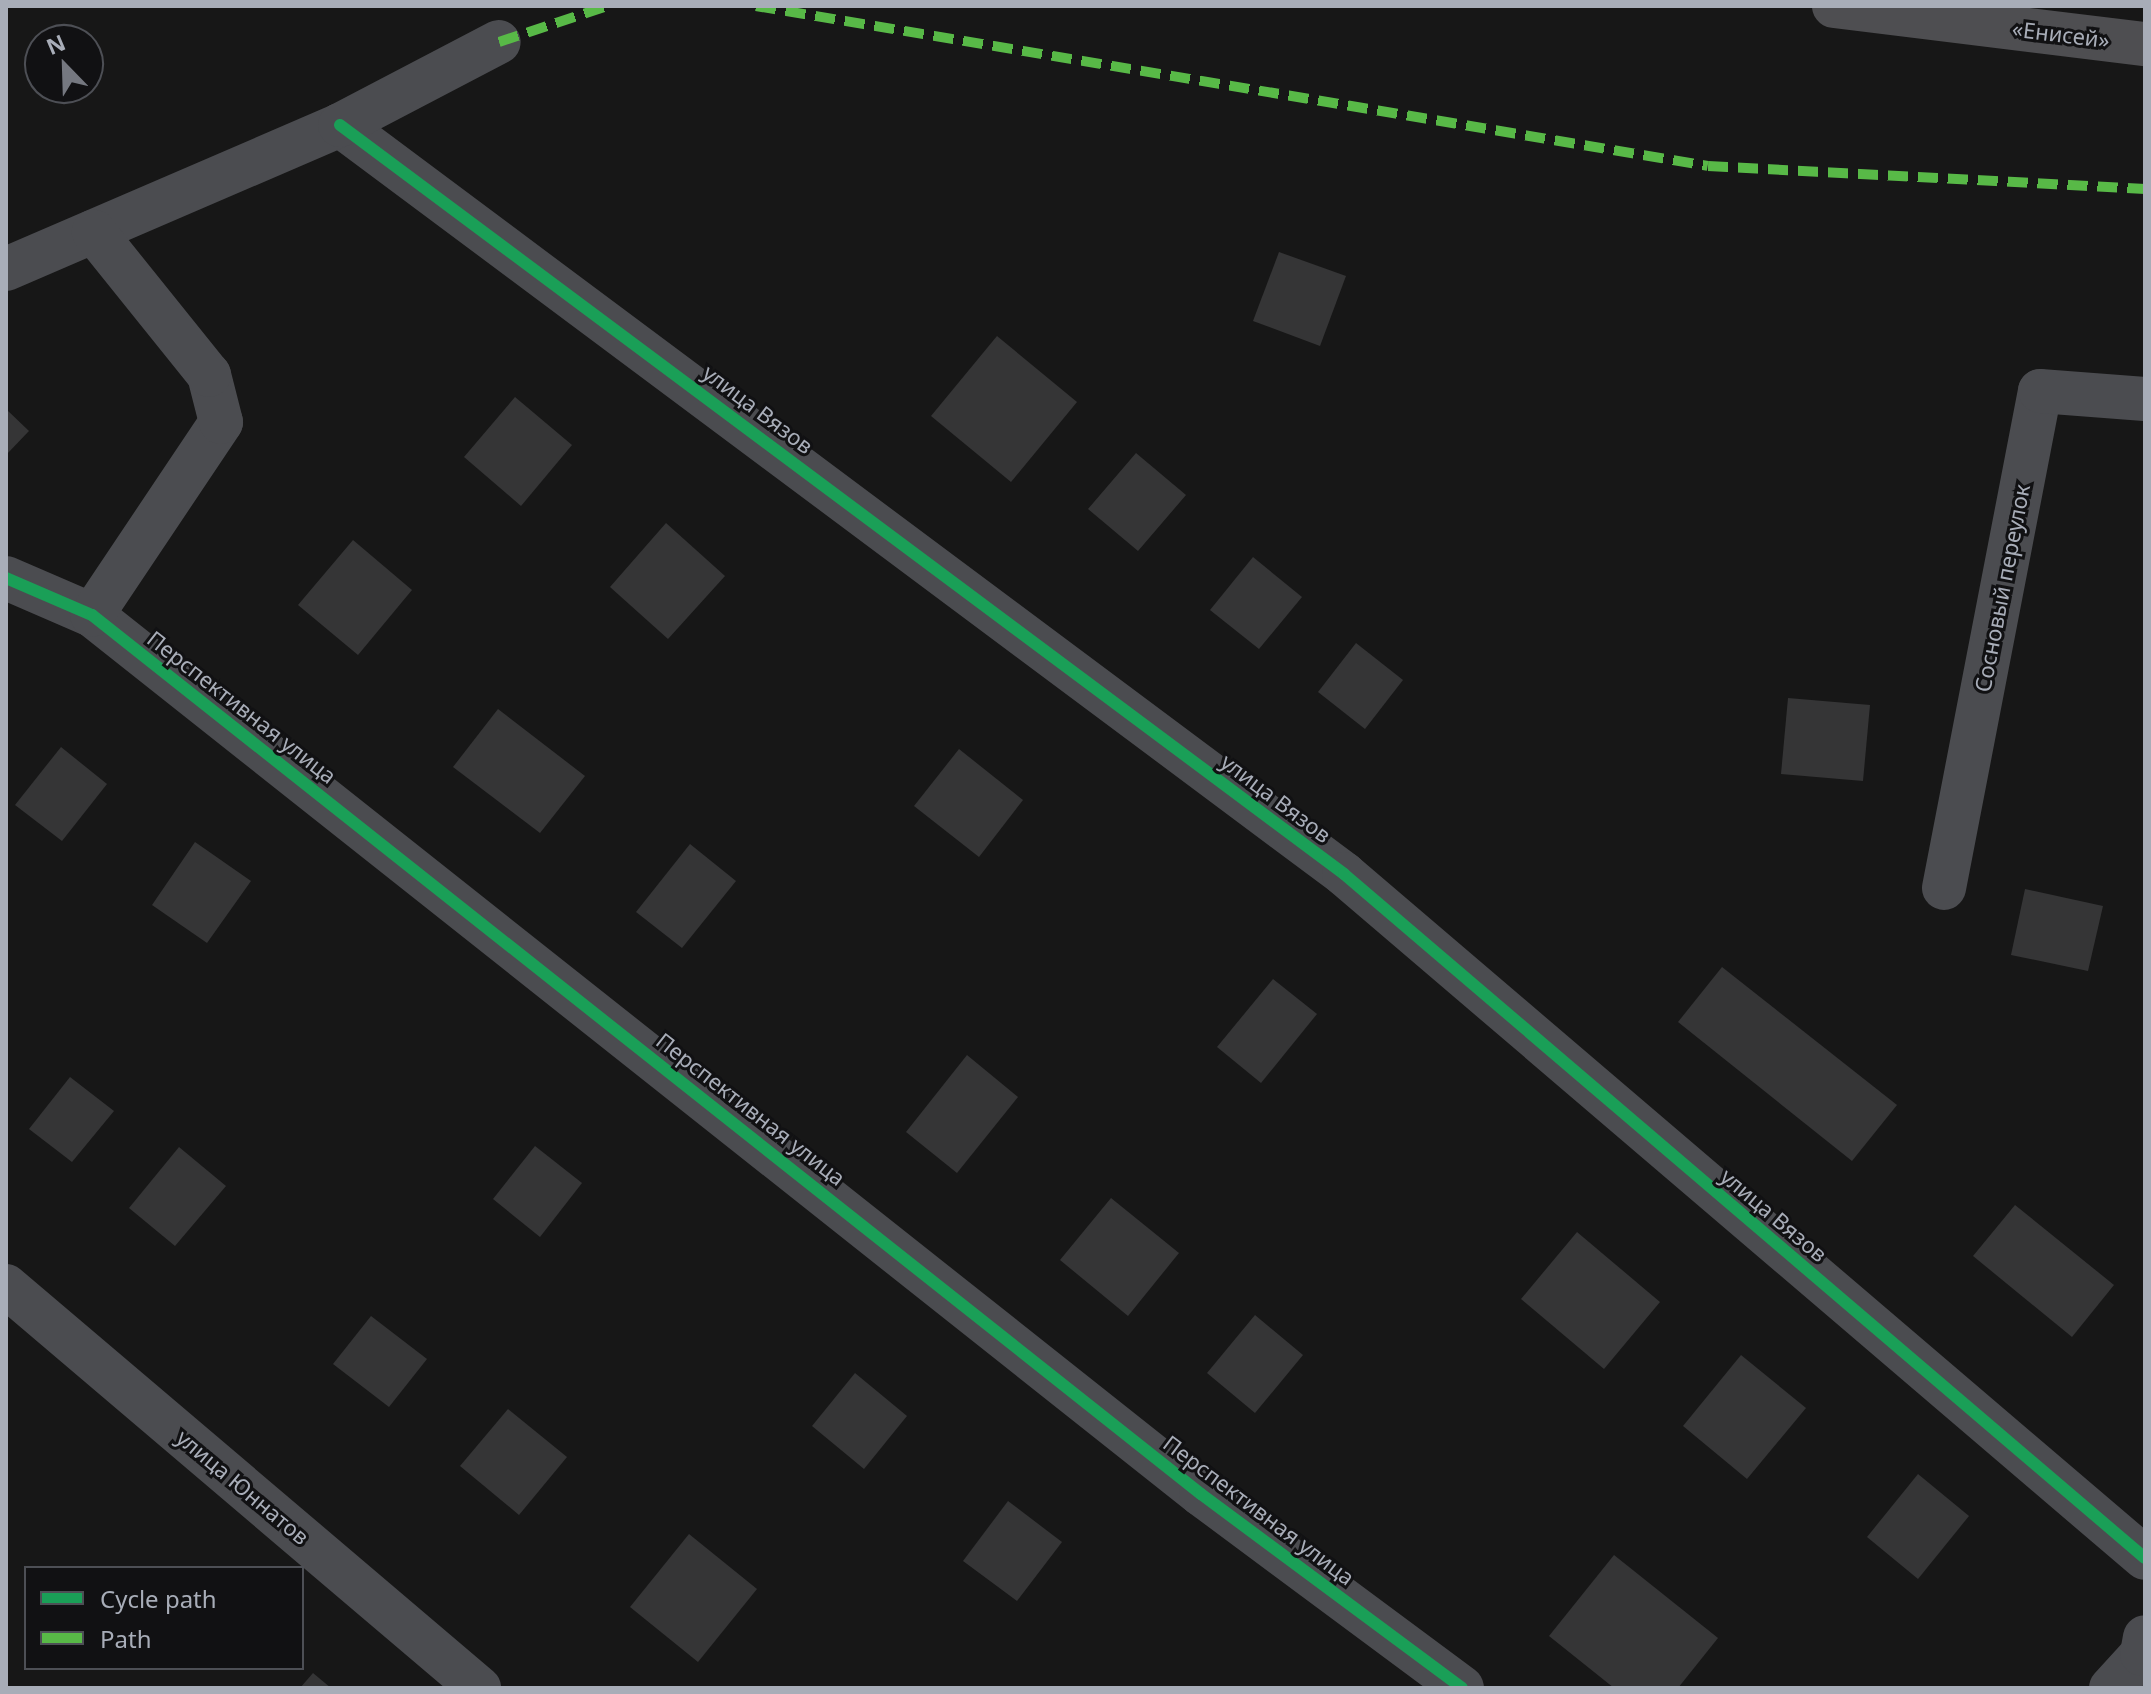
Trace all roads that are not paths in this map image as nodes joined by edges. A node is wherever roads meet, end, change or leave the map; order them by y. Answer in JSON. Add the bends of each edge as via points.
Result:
{"nodes":[{"id":1,"x":1834,"y":6,"type":"edge"},
{"id":2,"x":499,"y":42,"type":"dead end"},
{"id":3,"x":2145,"y":44,"type":"edge"},
{"id":4,"x":340,"y":125,"type":"junction"},
{"id":5,"x":94,"y":232,"type":"junction"},
{"id":6,"x":6,"y":269,"type":"edge"},
{"id":7,"x":2145,"y":399,"type":"edge"},
{"id":8,"x":7,"y":580,"type":"edge"},
{"id":9,"x":92,"y":615,"type":"junction"},
{"id":10,"x":1944,"y":888,"type":"dead end"},
{"id":11,"x":6,"y":1286,"type":"edge"},
{"id":12,"x":2145,"y":1558,"type":"edge"},
{"id":13,"x":2145,"y":1637,"type":"edge"},
{"id":14,"x":479,"y":1688,"type":"edge"},
{"id":15,"x":1462,"y":1688,"type":"edge"},
{"id":16,"x":2111,"y":1688,"type":"edge"}],
"edges":[{"from":1,"to":3,"type":"highway","name":"«Енисей»"},
{"from":2,"to":4,"type":"street"},
{"from":4,"to":5,"type":"street"},
{"from":4,"to":12,"type":"street","name":"улица Вязов","via":[[1344,874]]},
{"from":5,"to":6,"type":"street"},
{"from":5,"to":9,"type":"street","via":[[209,375],[221,422]]},
{"from":7,"to":10,"type":"street","name":"Сосновый переулок","via":[[2040,391]]},
{"from":8,"to":9,"type":"street","name":"Перспективная улица"},
{"from":9,"to":15,"type":"street","name":"Перспективная улица","via":[[1201,1494]]},
{"from":11,"to":14,"type":"street","name":"улица Юннатов"},
{"from":13,"to":16,"type":"street","via":[[2142,1654]]}]}
